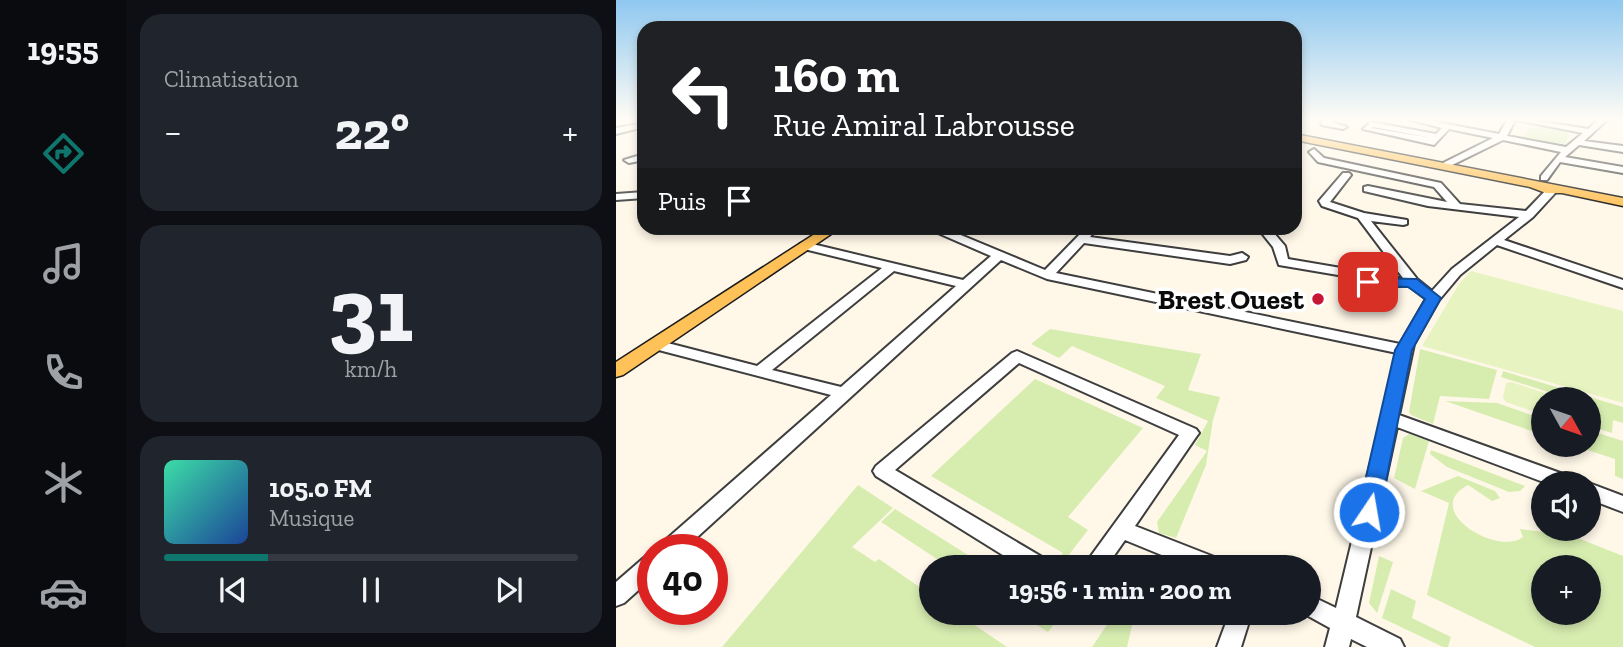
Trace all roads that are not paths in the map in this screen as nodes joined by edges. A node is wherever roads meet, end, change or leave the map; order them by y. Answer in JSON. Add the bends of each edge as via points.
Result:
{"nodes":[{"id":1,"x":1369,"y":150,"type":"edge"},
{"id":2,"x":1373,"y":150,"type":"edge"},
{"id":3,"x":1476,"y":150,"type":"edge"},
{"id":4,"x":1567,"y":150,"type":"edge"},
{"id":5,"x":1314,"y":152,"type":"dead end"},
{"id":6,"x":637,"y":158,"type":"edge"},
{"id":7,"x":629,"y":160,"type":"dead end"},
{"id":8,"x":1446,"y":165,"type":"junction"},
{"id":9,"x":1623,"y":170,"type":"edge"},
{"id":10,"x":1346,"y":176,"type":"dead end"},
{"id":11,"x":1549,"y":182,"type":"junction"},
{"id":12,"x":1368,"y":189,"type":"dead end"},
{"id":13,"x":637,"y":196,"type":"edge"},
{"id":14,"x":1623,"y":196,"type":"edge"},
{"id":15,"x":616,"y":197,"type":"edge"},
{"id":16,"x":1623,"y":202,"type":"edge"},
{"id":17,"x":1456,"y":206,"type":"junction"},
{"id":18,"x":1529,"y":215,"type":"junction"},
{"id":19,"x":1362,"y":216,"type":"junction"},
{"id":20,"x":1403,"y":222,"type":"dead end"},
{"id":21,"x":822,"y":235,"type":"edge"},
{"id":22,"x":952,"y":235,"type":"edge"},
{"id":23,"x":1087,"y":235,"type":"edge"},
{"id":24,"x":1269,"y":235,"type":"edge"},
{"id":25,"x":1083,"y":239,"type":"junction"},
{"id":26,"x":1496,"y":241,"type":"junction"},
{"id":27,"x":804,"y":246,"type":"junction"},
{"id":28,"x":999,"y":255,"type":"junction"},
{"id":29,"x":1242,"y":257,"type":"dead end"},
{"id":30,"x":893,"y":266,"type":"junction"},
{"id":31,"x":1047,"y":275,"type":"junction"},
{"id":32,"x":1412,"y":282,"type":"junction"},
{"id":33,"x":1623,"y":284,"type":"edge"},
{"id":34,"x":966,"y":285,"type":"junction"},
{"id":35,"x":1433,"y":298,"type":"junction"},
{"id":36,"x":656,"y":345,"type":"junction"},
{"id":37,"x":1404,"y":350,"type":"junction"},
{"id":38,"x":616,"y":371,"type":"edge"},
{"id":39,"x":761,"y":371,"type":"junction"},
{"id":40,"x":843,"y":393,"type":"junction"},
{"id":41,"x":1390,"y":418,"type":"junction"},
{"id":42,"x":1534,"y":471,"type":"edge"},
{"id":43,"x":1601,"y":495,"type":"edge"},
{"id":44,"x":1623,"y":503,"type":"edge"},
{"id":45,"x":1122,"y":530,"type":"junction"},
{"id":46,"x":686,"y":534,"type":"edge"},
{"id":47,"x":1020,"y":555,"type":"edge"},
{"id":48,"x":1103,"y":555,"type":"edge"},
{"id":49,"x":1185,"y":555,"type":"edge"},
{"id":50,"x":637,"y":577,"type":"edge"},
{"id":51,"x":616,"y":596,"type":"edge"},
{"id":52,"x":1321,"y":611,"type":"edge"},
{"id":53,"x":1345,"y":622,"type":"junction"},
{"id":54,"x":1237,"y":625,"type":"edge"},
{"id":55,"x":1230,"y":647,"type":"edge"},
{"id":56,"x":1337,"y":647,"type":"edge"},
{"id":57,"x":1392,"y":647,"type":"edge"}],
"edges":[{"from":1,"to":8,"type":"main road"},
{"from":2,"to":11,"type":"main road"},
{"from":3,"to":8,"type":"street"},
{"from":4,"to":11,"type":"street"},
{"from":5,"to":17,"type":"street","via":[[1321,160],[1437,185]]},
{"from":6,"to":7,"type":"street"},
{"from":8,"to":11,"type":"main road"},
{"from":9,"to":11,"type":"street"},
{"from":10,"to":19,"type":"street","via":[[1324,201]]},
{"from":11,"to":14,"type":"main road"},
{"from":11,"to":16,"type":"main road"},
{"from":11,"to":18,"type":"street"},
{"from":12,"to":17,"type":"street"},
{"from":13,"to":15,"type":"street"},
{"from":17,"to":18,"type":"street"},
{"from":18,"to":26,"type":"street"},
{"from":19,"to":20,"type":"street"},
{"from":19,"to":32,"type":"street"},
{"from":21,"to":27,"type":"main road"},
{"from":22,"to":28,"type":"street"},
{"from":23,"to":25,"type":"street"},
{"from":24,"to":32,"type":"street","via":[[1279,246],[1283,262],[1347,273],[1368,282]]},
{"from":25,"to":29,"type":"street","via":[[1230,260]]},
{"from":25,"to":31,"type":"street"},
{"from":26,"to":33,"type":"street"},
{"from":26,"to":35,"type":"street","via":[[1456,272]]},
{"from":27,"to":30,"type":"street"},
{"from":27,"to":36,"type":"main road"},
{"from":28,"to":31,"type":"street"},
{"from":28,"to":34,"type":"street"},
{"from":30,"to":34,"type":"street"},
{"from":30,"to":39,"type":"street"},
{"from":31,"to":37,"type":"street"},
{"from":32,"to":35,"type":"street"},
{"from":34,"to":40,"type":"street"},
{"from":35,"to":37,"type":"street"},
{"from":36,"to":38,"type":"main road"},
{"from":36,"to":39,"type":"street"},
{"from":37,"to":41,"type":"street"},
{"from":39,"to":40,"type":"street"},
{"from":40,"to":46,"type":"street"},
{"from":41,"to":42,"type":"street"},
{"from":41,"to":53,"type":"street"},
{"from":43,"to":44,"type":"street"},
{"from":45,"to":47,"type":"street","via":[[1190,433],[1017,356],[881,471]]},
{"from":45,"to":48,"type":"street"},
{"from":45,"to":49,"type":"street"},
{"from":50,"to":51,"type":"street"},
{"from":52,"to":53,"type":"street"},
{"from":53,"to":56,"type":"street"},
{"from":53,"to":57,"type":"street"},
{"from":54,"to":55,"type":"street"}]}
